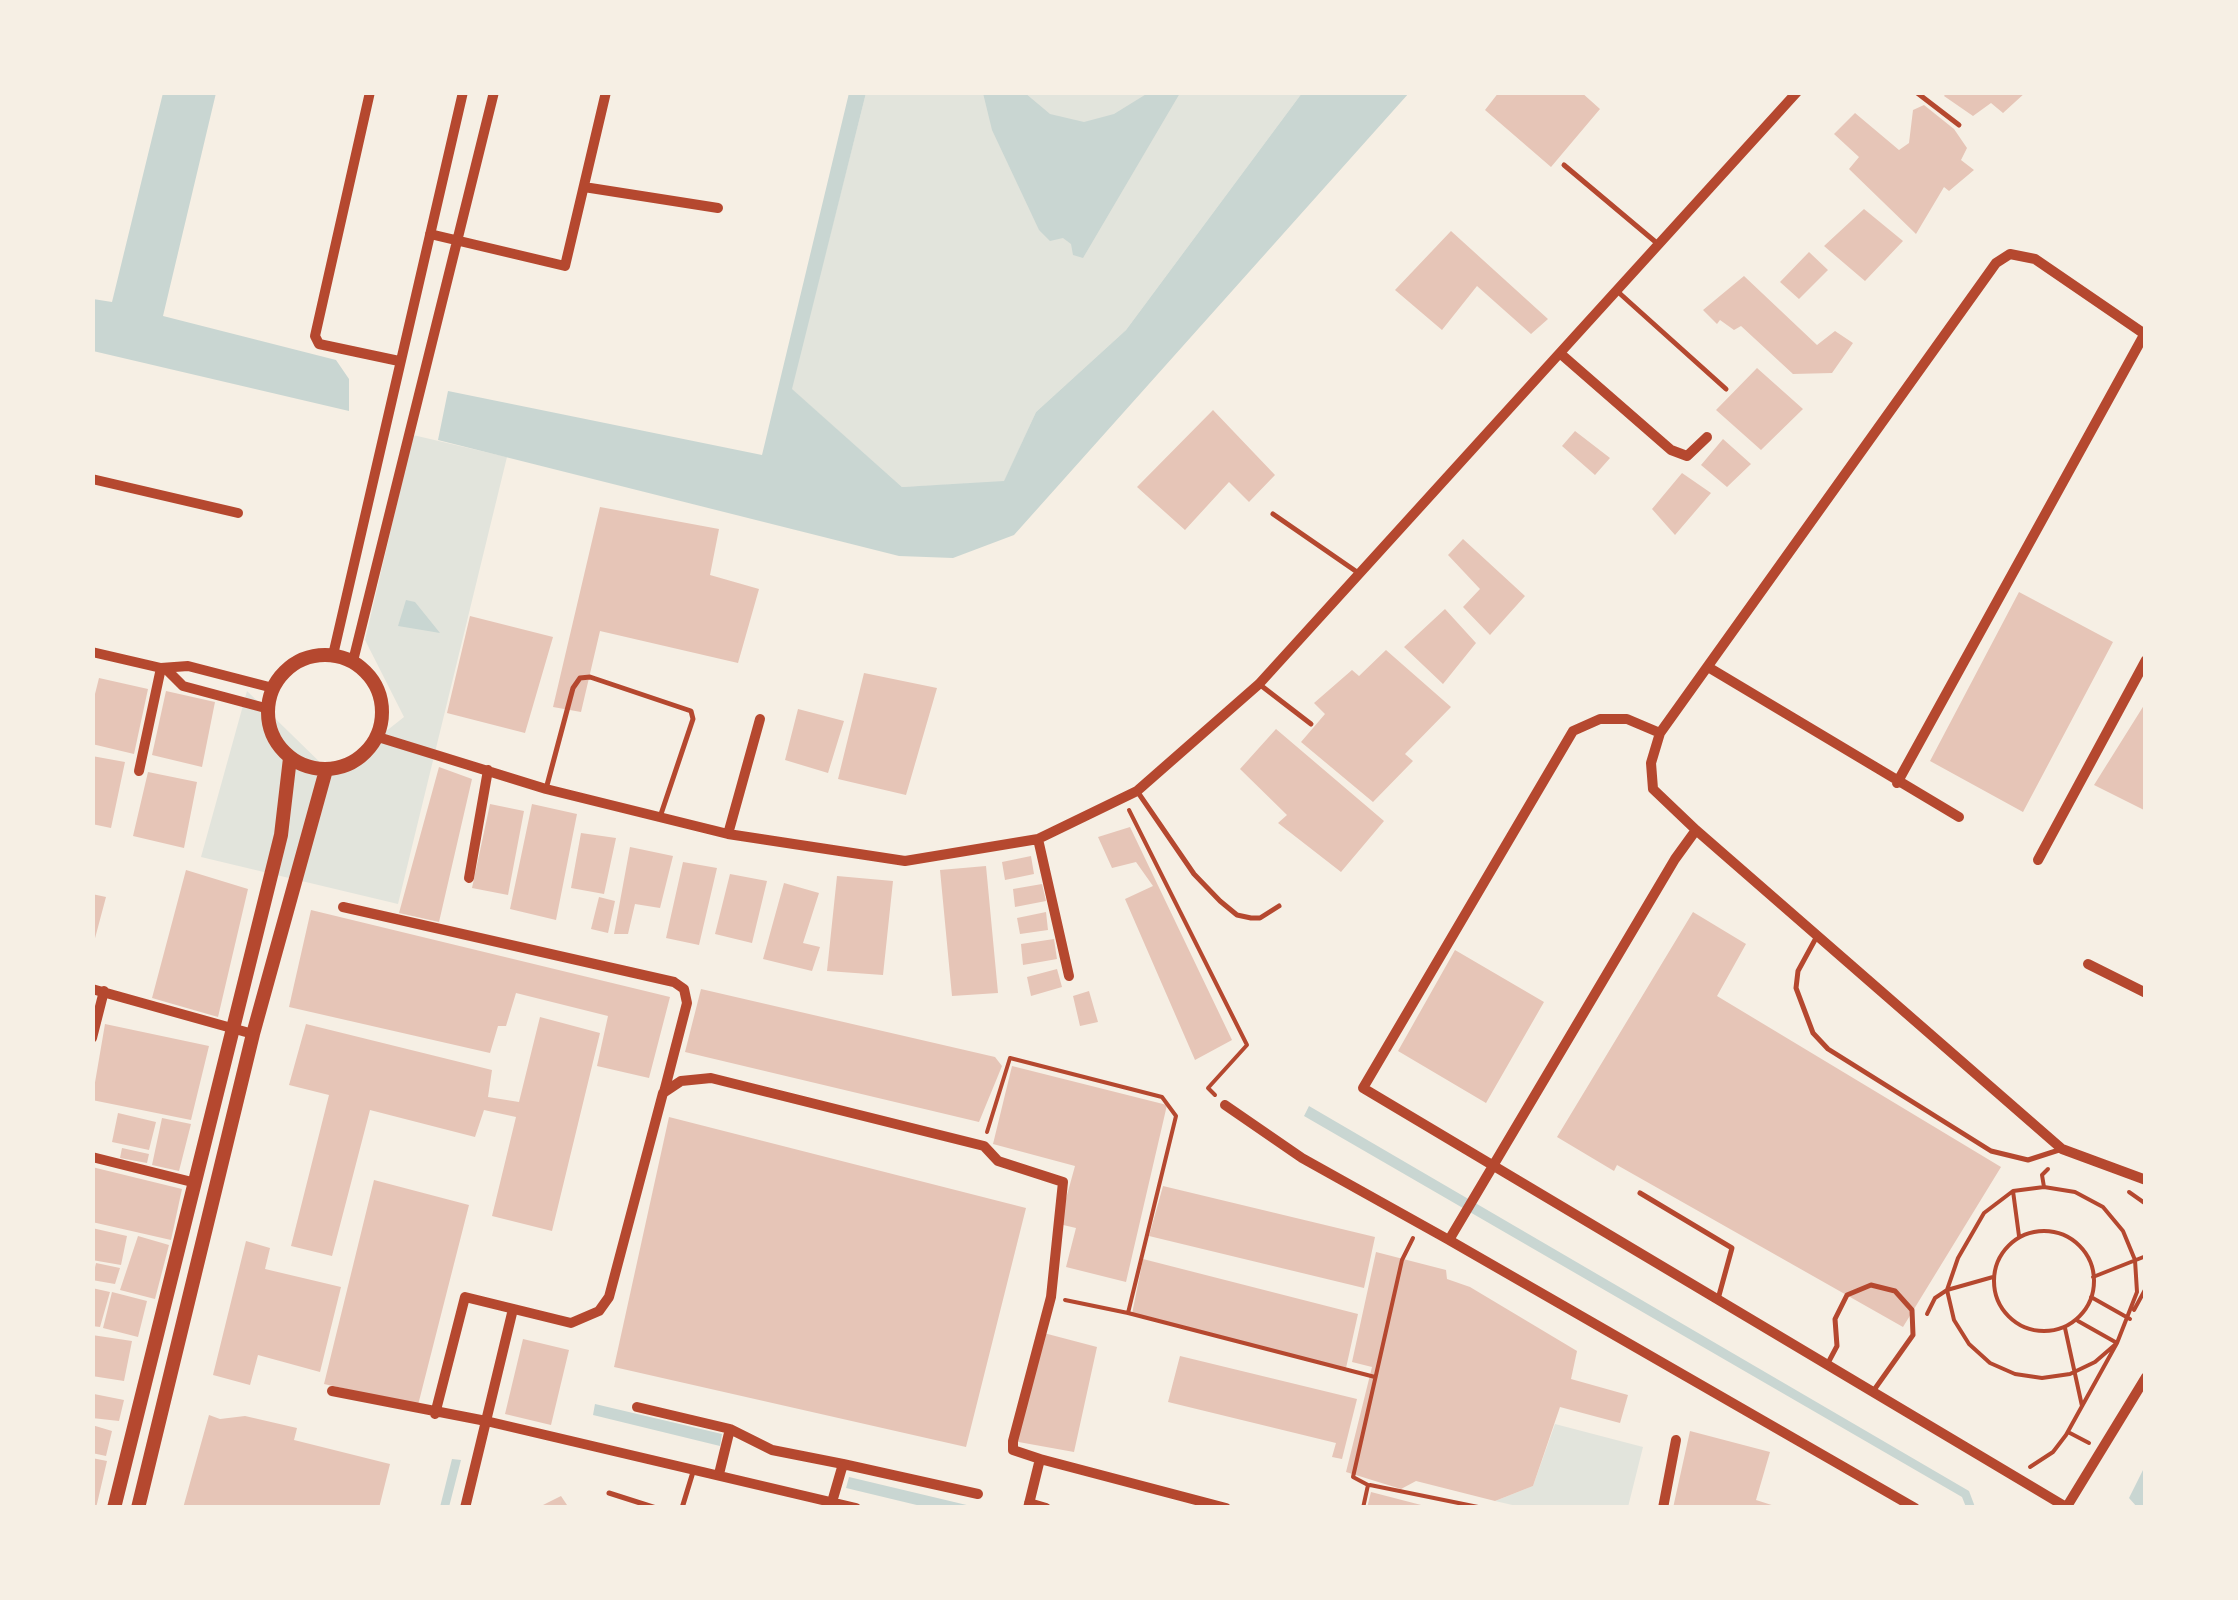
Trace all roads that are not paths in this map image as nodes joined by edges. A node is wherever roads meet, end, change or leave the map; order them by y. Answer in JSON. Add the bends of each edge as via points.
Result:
{"nodes":[{"id":1,"x":370,"y":92,"type":"edge"},
{"id":2,"x":463,"y":92,"type":"edge"},
{"id":3,"x":494,"y":92,"type":"edge"},
{"id":4,"x":606,"y":92,"type":"edge"},
{"id":5,"x":1797,"y":92,"type":"edge"},
{"id":6,"x":1916,"y":92,"type":"edge"},
{"id":7,"x":1959,"y":126,"type":"dead end"},
{"id":8,"x":1564,"y":165,"type":"dead end"},
{"id":9,"x":584,"y":187,"type":"junction"},
{"id":10,"x":718,"y":208,"type":"dead end"},
{"id":11,"x":430,"y":234,"type":"junction"},
{"id":12,"x":459,"y":240,"type":"junction"},
{"id":13,"x":1659,"y":245,"type":"junction"},
{"id":14,"x":1617,"y":290,"type":"junction"},
{"id":15,"x":2145,"y":335,"type":"edge"},
{"id":16,"x":1562,"y":355,"type":"junction"},
{"id":17,"x":398,"y":361,"type":"junction"},
{"id":18,"x":1726,"y":390,"type":"dead end"},
{"id":19,"x":1707,"y":437,"type":"dead end"},
{"id":20,"x":92,"y":479,"type":"edge"},
{"id":21,"x":238,"y":513,"type":"dead end"},
{"id":22,"x":1274,"y":514,"type":"dead end"},
{"id":23,"x":1359,"y":574,"type":"junction"},
{"id":24,"x":92,"y":652,"type":"edge"},
{"id":25,"x":333,"y":655,"type":"junction"},
{"id":26,"x":2146,"y":660,"type":"edge"},
{"id":27,"x":353,"y":662,"type":"junction"},
{"id":28,"x":1708,"y":667,"type":"junction"},
{"id":29,"x":164,"y":669,"type":"junction"},
{"id":30,"x":1259,"y":684,"type":"junction"},
{"id":31,"x":273,"y":688,"type":"junction"},
{"id":32,"x":269,"y":708,"type":"junction"},
{"id":33,"x":760,"y":719,"type":"dead end"},
{"id":34,"x":1311,"y":724,"type":"dead end"},
{"id":35,"x":1660,"y":733,"type":"junction"},
{"id":36,"x":378,"y":737,"type":"junction"},
{"id":37,"x":290,"y":758,"type":"junction"},
{"id":38,"x":326,"y":770,"type":"junction"},
{"id":39,"x":488,"y":770,"type":"junction"},
{"id":40,"x":139,"y":771,"type":"dead end"},
{"id":41,"x":1897,"y":783,"type":"junction"},
{"id":42,"x":546,"y":789,"type":"junction"},
{"id":43,"x":1137,"y":791,"type":"junction"},
{"id":44,"x":660,"y":816,"type":"junction"},
{"id":45,"x":1959,"y":818,"type":"dead end"},
{"id":46,"x":1696,"y":830,"type":"junction"},
{"id":47,"x":728,"y":834,"type":"junction"},
{"id":48,"x":1038,"y":839,"type":"junction"},
{"id":49,"x":2038,"y":860,"type":"dead end"},
{"id":50,"x":469,"y":878,"type":"dead end"},
{"id":51,"x":1279,"y":906,"type":"dead end"},
{"id":52,"x":343,"y":907,"type":"dead end"},
{"id":53,"x":1818,"y":936,"type":"junction"},
{"id":54,"x":2088,"y":964,"type":"dead end"},
{"id":55,"x":1069,"y":976,"type":"dead end"},
{"id":56,"x":98,"y":990,"type":"edge"},
{"id":57,"x":2146,"y":993,"type":"edge"},
{"id":58,"x":230,"y":1028,"type":"junction"},
{"id":59,"x":253,"y":1034,"type":"junction"},
{"id":60,"x":92,"y":1038,"type":"edge"},
{"id":61,"x":664,"y":1094,"type":"junction"},
{"id":62,"x":1225,"y":1105,"type":"dead end"},
{"id":63,"x":2062,"y":1148,"type":"junction"},
{"id":64,"x":92,"y":1157,"type":"edge"},
{"id":65,"x":1494,"y":1163,"type":"junction"},
{"id":66,"x":2146,"y":1180,"type":"edge"},
{"id":67,"x":192,"y":1182,"type":"junction"},
{"id":68,"x":1640,"y":1194,"type":"dead end"},
{"id":69,"x":1449,"y":1240,"type":"junction"},
{"id":70,"x":1718,"y":1299,"type":"junction"},
{"id":71,"x":513,"y":1309,"type":"junction"},
{"id":72,"x":1827,"y":1365,"type":"junction"},
{"id":73,"x":2144,"y":1382,"type":"edge"},
{"id":74,"x":332,"y":1390,"type":"dead end"},
{"id":75,"x":1872,"y":1392,"type":"junction"},
{"id":76,"x":637,"y":1406,"type":"dead end"},
{"id":77,"x":436,"y":1414,"type":"junction"},
{"id":78,"x":486,"y":1421,"type":"junction"},
{"id":79,"x":730,"y":1429,"type":"junction"},
{"id":80,"x":1676,"y":1440,"type":"dead end"},
{"id":81,"x":1040,"y":1459,"type":"junction"},
{"id":82,"x":843,"y":1464,"type":"junction"},
{"id":83,"x":694,"y":1469,"type":"junction"},
{"id":84,"x":719,"y":1474,"type":"junction"},
{"id":85,"x":609,"y":1494,"type":"dead end"},
{"id":86,"x":978,"y":1494,"type":"dead end"},
{"id":87,"x":832,"y":1502,"type":"junction"},
{"id":88,"x":1028,"y":1505,"type":"edge"},
{"id":89,"x":2067,"y":1507,"type":"edge"},
{"id":90,"x":114,"y":1508,"type":"edge"},
{"id":91,"x":138,"y":1508,"type":"edge"},
{"id":92,"x":464,"y":1508,"type":"edge"},
{"id":93,"x":656,"y":1508,"type":"edge"},
{"id":94,"x":682,"y":1508,"type":"edge"},
{"id":95,"x":856,"y":1508,"type":"edge"},
{"id":96,"x":1046,"y":1508,"type":"edge"},
{"id":97,"x":1226,"y":1508,"type":"edge"},
{"id":98,"x":1663,"y":1508,"type":"edge"},
{"id":99,"x":1915,"y":1508,"type":"edge"}],
"edges":[{"from":1,"to":17,"type":"street","via":[[315,336],[320,344]]},
{"from":2,"to":11,"type":"street"},
{"from":3,"to":12,"type":"street"},
{"from":4,"to":9,"type":"street"},
{"from":5,"to":13,"type":"street"},
{"from":6,"to":7,"type":"lane"},
{"from":8,"to":13,"type":"lane"},
{"from":9,"to":10,"type":"street"},
{"from":9,"to":12,"type":"street","via":[[565,266]]},
{"from":11,"to":12,"type":"street"},
{"from":11,"to":17,"type":"street"},
{"from":12,"to":27,"type":"street"},
{"from":13,"to":14,"type":"street"},
{"from":14,"to":16,"type":"street"},
{"from":14,"to":18,"type":"lane"},
{"from":15,"to":28,"type":"street","via":[[2035,258],[2010,254],[1996,263]]},
{"from":15,"to":41,"type":"street"},
{"from":16,"to":19,"type":"street","via":[[1671,450],[1686,456]]},
{"from":16,"to":23,"type":"street"},
{"from":17,"to":25,"type":"street"},
{"from":20,"to":21,"type":"street"},
{"from":22,"to":23,"type":"lane"},
{"from":23,"to":30,"type":"street"},
{"from":24,"to":29,"type":"street"},
{"from":25,"to":27,"type":"street"},
{"from":25,"to":31,"type":"street","via":[[299,662]]},
{"from":26,"to":49,"type":"street"},
{"from":27,"to":36,"type":"street","via":[[374,681],[384,709]]},
{"from":28,"to":35,"type":"street"},
{"from":28,"to":41,"type":"street"},
{"from":29,"to":31,"type":"street","via":[[188,666]]},
{"from":29,"to":32,"type":"street","via":[[183,686]]},
{"from":29,"to":40,"type":"street"},
{"from":30,"to":34,"type":"lane"},
{"from":30,"to":43,"type":"street"},
{"from":31,"to":32,"type":"street"},
{"from":32,"to":37,"type":"street","via":[[277,744]]},
{"from":33,"to":47,"type":"street"},
{"from":35,"to":46,"type":"street","via":[[1651,764],[1654,789]]},
{"from":35,"to":65,"type":"street","via":[[1627,720],[1600,719],[1573,731],[1367,1078],[1364,1088],[1371,1096]]},
{"from":36,"to":38,"type":"street","via":[[356,761]]},
{"from":36,"to":39,"type":"street"},
{"from":37,"to":38,"type":"street"},
{"from":37,"to":58,"type":"street","via":[[281,834]]},
{"from":38,"to":59,"type":"street"},
{"from":39,"to":42,"type":"street"},
{"from":39,"to":50,"type":"street"},
{"from":41,"to":45,"type":"street"},
{"from":42,"to":44,"type":"street"},
{"from":42,"to":44,"type":"lane","via":[[573,688],[590,677],[691,711]]},
{"from":43,"to":48,"type":"street"},
{"from":43,"to":51,"type":"lane","via":[[1220,902],[1251,918]]},
{"from":44,"to":47,"type":"street"},
{"from":46,"to":53,"type":"street"},
{"from":46,"to":65,"type":"street"},
{"from":47,"to":48,"type":"street","via":[[904,861]]},
{"from":48,"to":55,"type":"street"},
{"from":52,"to":61,"type":"street","via":[[674,982],[687,1003]]},
{"from":53,"to":63,"type":"street"},
{"from":53,"to":63,"type":"lane","via":[[1796,988],[1813,1033],[1828,1049],[1991,1151],[2028,1160]]},
{"from":54,"to":57,"type":"street"},
{"from":56,"to":58,"type":"street"},
{"from":56,"to":60,"type":"street"},
{"from":58,"to":59,"type":"street"},
{"from":58,"to":67,"type":"street"},
{"from":59,"to":91,"type":"street"},
{"from":61,"to":71,"type":"street","via":[[608,1297],[586,1320],[571,1324]]},
{"from":61,"to":81,"type":"street","via":[[681,1080],[711,1078],[984,1146],[998,1161],[1064,1182],[1051,1297],[1013,1441],[1013,1450]]},
{"from":62,"to":69,"type":"street","via":[[1302,1158]]},
{"from":63,"to":66,"type":"street"},
{"from":64,"to":67,"type":"street"},
{"from":65,"to":69,"type":"street"},
{"from":65,"to":70,"type":"street"},
{"from":67,"to":90,"type":"street"},
{"from":68,"to":70,"type":"lane","via":[[1732,1248]]},
{"from":69,"to":99,"type":"street"},
{"from":70,"to":72,"type":"street"},
{"from":71,"to":77,"type":"street","via":[[465,1297]]},
{"from":71,"to":78,"type":"street"},
{"from":72,"to":75,"type":"street"},
{"from":72,"to":75,"type":"lane","via":[[1837,1346],[1839,1306],[1848,1295],[1871,1285],[1895,1290],[1912,1310],[1913,1336]]},
{"from":73,"to":89,"type":"street"},
{"from":74,"to":77,"type":"street"},
{"from":75,"to":89,"type":"street"},
{"from":76,"to":79,"type":"street"},
{"from":77,"to":78,"type":"street"},
{"from":78,"to":83,"type":"street"},
{"from":78,"to":92,"type":"street"},
{"from":79,"to":82,"type":"street","via":[[772,1450]]},
{"from":79,"to":84,"type":"street"},
{"from":80,"to":98,"type":"street"},
{"from":81,"to":88,"type":"street"},
{"from":81,"to":97,"type":"street"},
{"from":82,"to":86,"type":"street"},
{"from":82,"to":87,"type":"street"},
{"from":83,"to":84,"type":"street"},
{"from":83,"to":94,"type":"lane"},
{"from":84,"to":87,"type":"street"},
{"from":85,"to":93,"type":"lane"},
{"from":87,"to":95,"type":"street"},
{"from":88,"to":96,"type":"street"}]}
